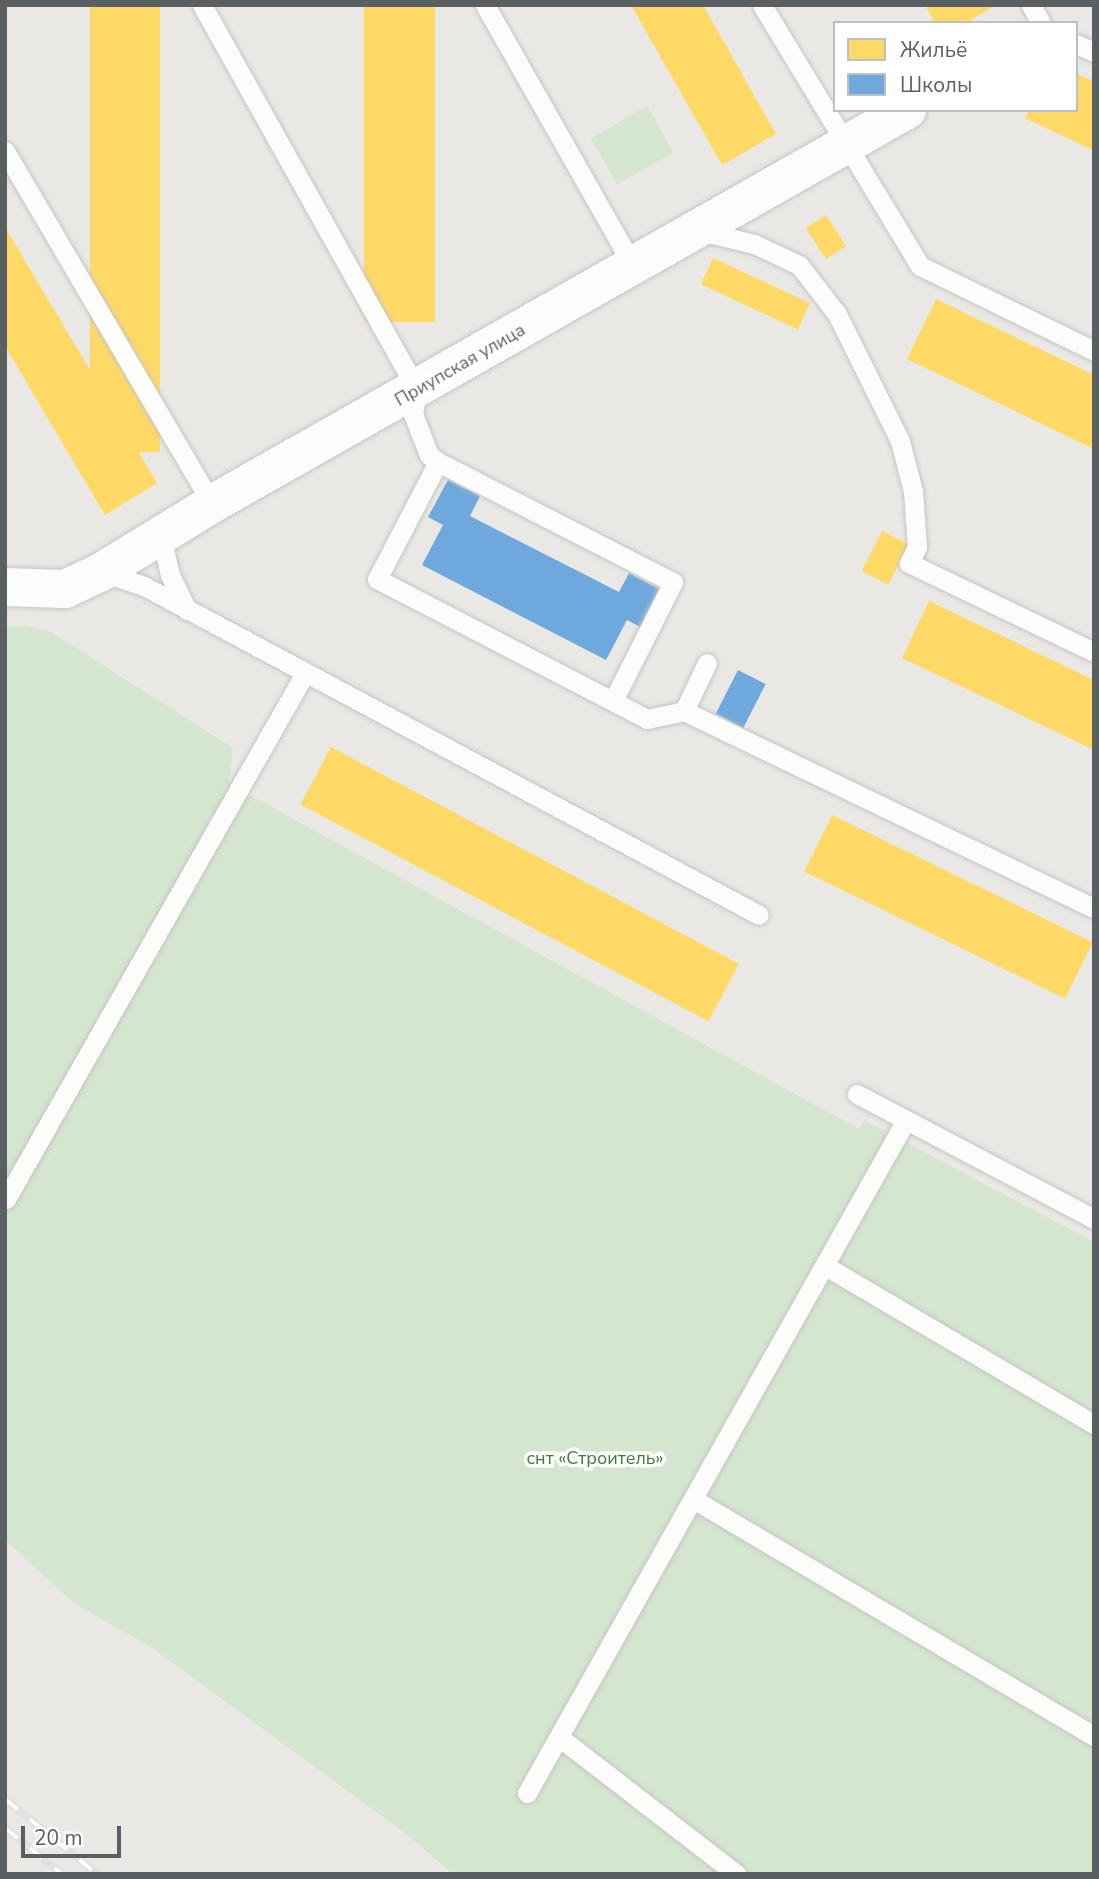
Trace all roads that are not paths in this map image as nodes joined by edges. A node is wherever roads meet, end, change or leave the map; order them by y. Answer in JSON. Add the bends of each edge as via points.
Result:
{"nodes":[{"id":1,"x":202,"y":5,"type":"edge"},
{"id":2,"x":485,"y":5,"type":"edge"},
{"id":3,"x":762,"y":5,"type":"edge"},
{"id":4,"x":1031,"y":5,"type":"edge"},
{"id":5,"x":1040,"y":21,"type":"edge"},
{"id":6,"x":1078,"y":45,"type":"edge"},
{"id":7,"x":1094,"y":52,"type":"edge"},
{"id":8,"x":904,"y":112,"type":"edge"},
{"id":9,"x":845,"y":147,"type":"junction"},
{"id":10,"x":5,"y":151,"type":"edge"},
{"id":11,"x":698,"y":230,"type":"junction"},
{"id":12,"x":634,"y":266,"type":"junction"},
{"id":13,"x":1094,"y":351,"type":"edge"},
{"id":14,"x":417,"y":390,"type":"junction"},
{"id":15,"x":438,"y":462,"type":"junction"},
{"id":16,"x":212,"y":504,"type":"junction"},
{"id":17,"x":160,"y":536,"type":"junction"},
{"id":18,"x":101,"y":572,"type":"junction"},
{"id":19,"x":5,"y":587,"type":"edge"},
{"id":20,"x":187,"y":610,"type":"junction"},
{"id":21,"x":1094,"y":652,"type":"edge"},
{"id":22,"x":707,"y":663,"type":"dead end"},
{"id":23,"x":305,"y":673,"type":"junction"},
{"id":24,"x":613,"y":701,"type":"junction"},
{"id":25,"x":684,"y":711,"type":"junction"},
{"id":26,"x":1094,"y":908,"type":"edge"},
{"id":27,"x":759,"y":915,"type":"dead end"},
{"id":28,"x":857,"y":1094,"type":"dead end"},
{"id":29,"x":906,"y":1120,"type":"junction"},
{"id":30,"x":6,"y":1199,"type":"edge"},
{"id":31,"x":1094,"y":1219,"type":"edge"},
{"id":32,"x":827,"y":1267,"type":"junction"},
{"id":33,"x":1094,"y":1423,"type":"edge"},
{"id":34,"x":694,"y":1499,"type":"junction"},
{"id":35,"x":559,"y":1737,"type":"junction"},
{"id":36,"x":1094,"y":1737,"type":"edge"},
{"id":37,"x":527,"y":1793,"type":"dead end"},
{"id":38,"x":736,"y":1874,"type":"edge"}],
"edges":[{"from":1,"to":14,"type":"lane"},
{"from":2,"to":12,"type":"lane"},
{"from":3,"to":9,"type":"lane"},
{"from":4,"to":5,"type":"lane"},
{"from":6,"to":7,"type":"lane"},
{"from":8,"to":9,"type":"street","name":"Приупская улица"},
{"from":9,"to":11,"type":"street","name":"Приупская улица"},
{"from":9,"to":13,"type":"lane","via":[[920,266]]},
{"from":10,"to":16,"type":"lane"},
{"from":11,"to":12,"type":"street","name":"Приупская улица"},
{"from":11,"to":21,"type":"lane","via":[[754,244],[799,265],[837,314],[900,441],[913,491],[917,547],[909,563]]},
{"from":12,"to":14,"type":"street","name":"Приупская улица"},
{"from":14,"to":15,"type":"lane","via":[[413,414],[429,454]]},
{"from":14,"to":16,"type":"street","name":"Приупская улица"},
{"from":15,"to":24,"type":"lane","via":[[673,582]]},
{"from":15,"to":24,"type":"lane","via":[[377,579]]},
{"from":16,"to":17,"type":"street","name":"Приупская улица"},
{"from":17,"to":18,"type":"street","name":"Приупская улица"},
{"from":17,"to":20,"type":"lane","via":[[170,575]]},
{"from":18,"to":19,"type":"street","name":"Приупская улица","via":[[65,589]]},
{"from":18,"to":20,"type":"lane","via":[[144,586]]},
{"from":20,"to":23,"type":"lane"},
{"from":22,"to":25,"type":"lane"},
{"from":23,"to":27,"type":"lane"},
{"from":23,"to":30,"type":"lane"},
{"from":24,"to":25,"type":"lane","via":[[647,719]]},
{"from":25,"to":26,"type":"lane"},
{"from":28,"to":29,"type":"lane"},
{"from":29,"to":31,"type":"lane"},
{"from":29,"to":32,"type":"lane"},
{"from":32,"to":33,"type":"lane"},
{"from":32,"to":34,"type":"lane"},
{"from":34,"to":35,"type":"lane"},
{"from":34,"to":36,"type":"lane"},
{"from":35,"to":37,"type":"lane"},
{"from":35,"to":38,"type":"lane"}]}
